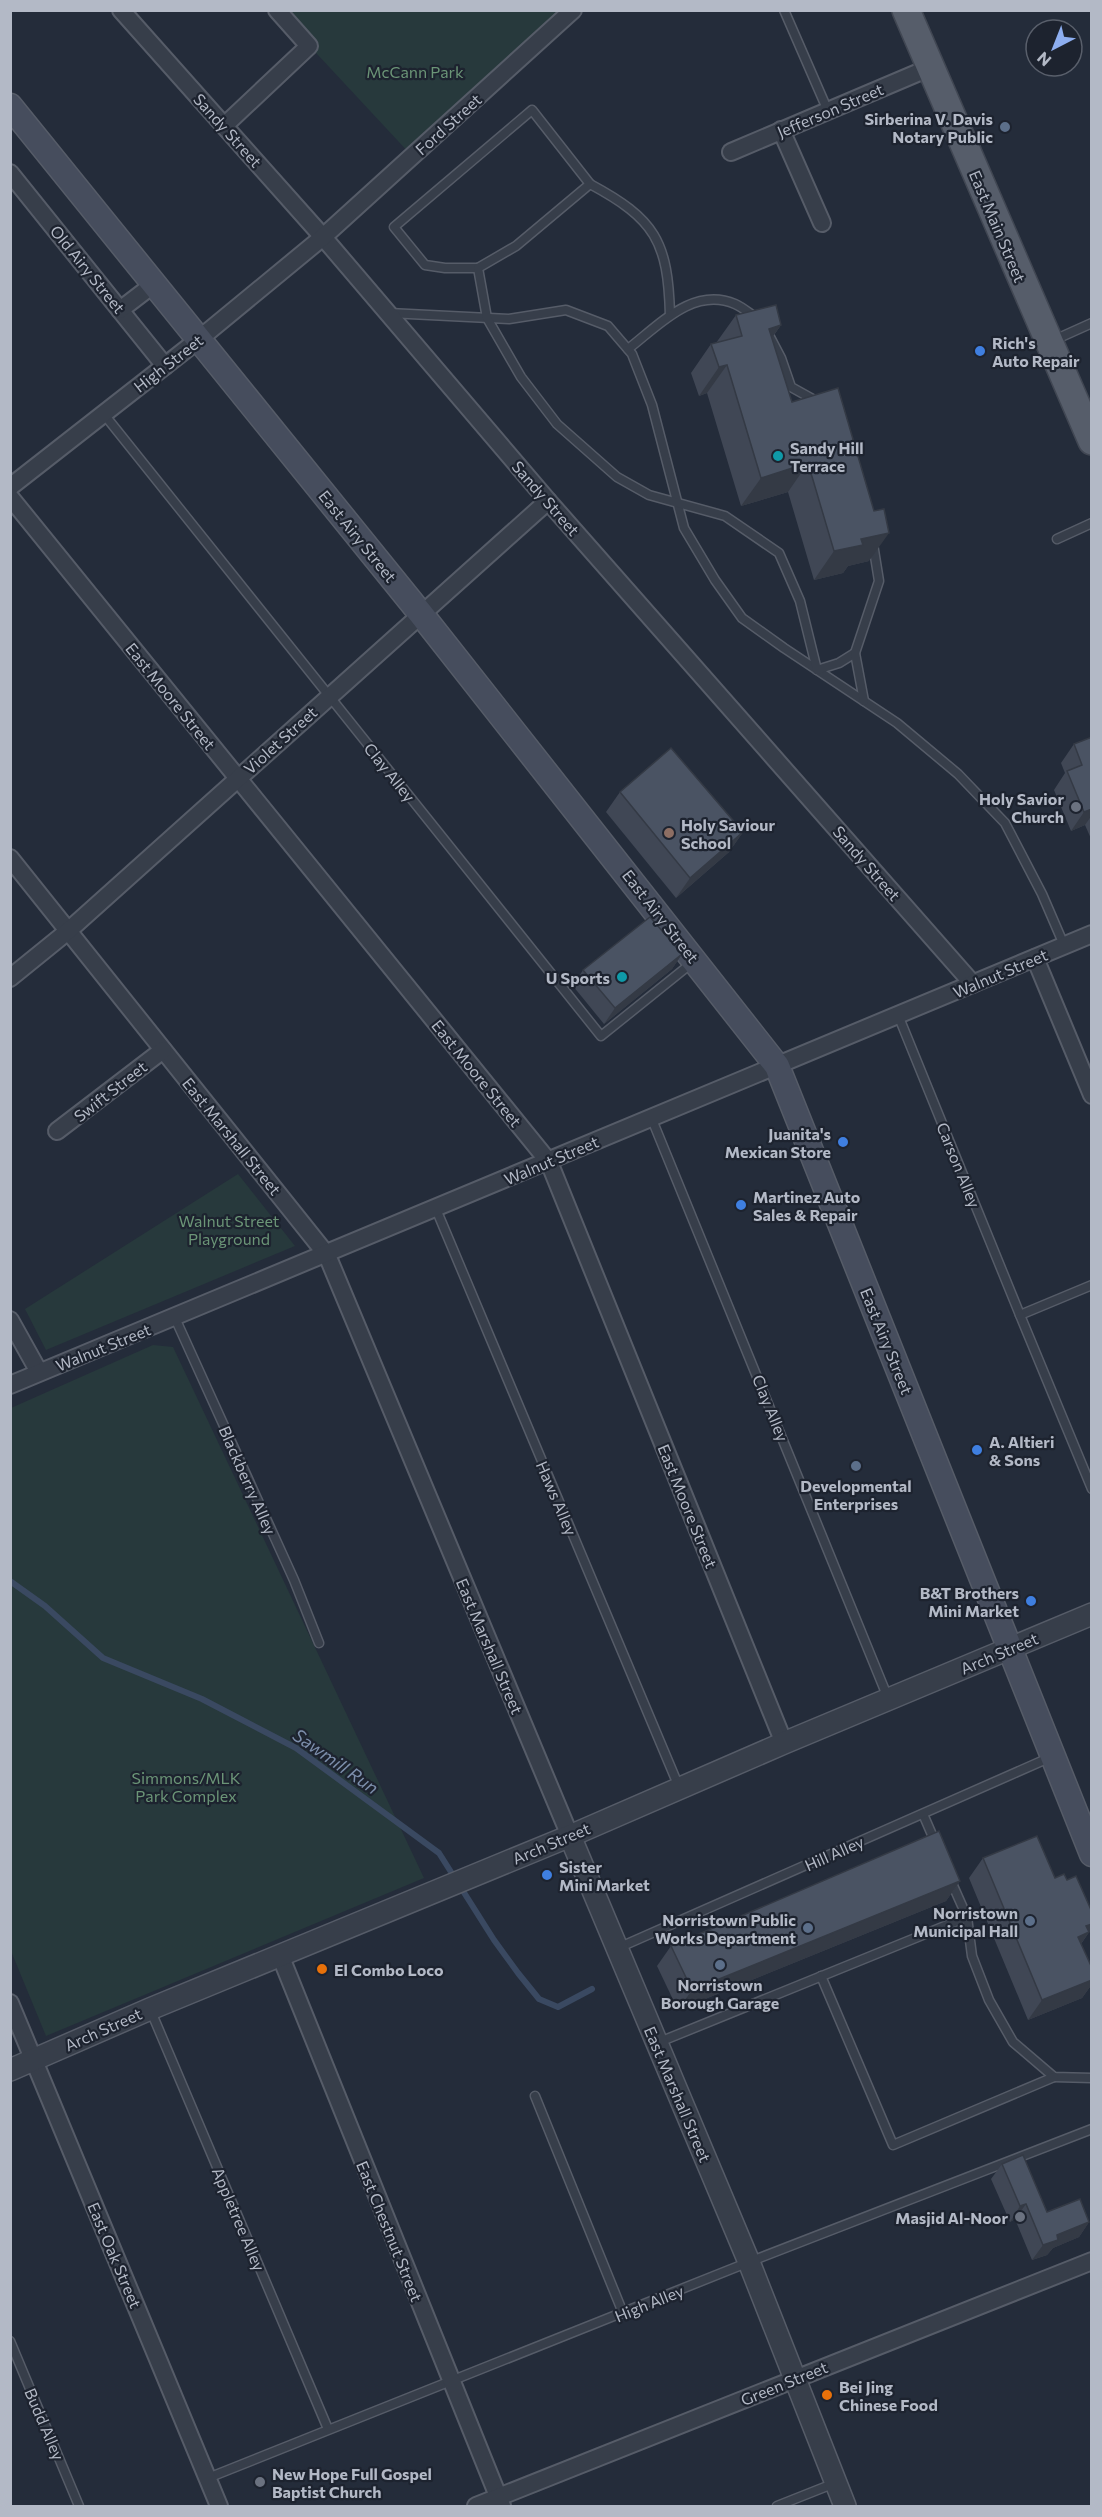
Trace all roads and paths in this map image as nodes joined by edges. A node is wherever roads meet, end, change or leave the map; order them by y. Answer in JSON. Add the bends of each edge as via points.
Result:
{"nodes":[{"id":1,"x":120,"y":10,"type":"edge"},
{"id":2,"x":277,"y":10,"type":"edge"},
{"id":3,"x":573,"y":10,"type":"edge"},
{"id":4,"x":784,"y":10,"type":"edge"},
{"id":5,"x":906,"y":10,"type":"edge"},
{"id":6,"x":929,"y":68,"type":"junction"},
{"id":7,"x":10,"y":106,"type":"edge"},
{"id":8,"x":828,"y":111,"type":"junction"},
{"id":9,"x":224,"y":126,"type":"junction"},
{"id":10,"x":782,"y":130,"type":"junction"},
{"id":11,"x":731,"y":152,"type":"dead end"},
{"id":12,"x":10,"y":173,"type":"edge"},
{"id":13,"x":590,"y":184,"type":"junction"},
{"id":14,"x":822,"y":223,"type":"dead end"},
{"id":15,"x":323,"y":237,"type":"junction"},
{"id":16,"x":478,"y":268,"type":"junction"},
{"id":17,"x":154,"y":284,"type":"junction"},
{"id":18,"x":120,"y":310,"type":"junction"},
{"id":19,"x":388,"y":313,"type":"junction"},
{"id":20,"x":670,"y":315,"type":"junction"},
{"id":21,"x":486,"y":318,"type":"junction"},
{"id":22,"x":1092,"y":323,"type":"edge"},
{"id":23,"x":198,"y":340,"type":"junction"},
{"id":24,"x":1048,"y":342,"type":"junction"},
{"id":25,"x":628,"y":349,"type":"junction"},
{"id":26,"x":165,"y":366,"type":"junction"},
{"id":27,"x":823,"y":407,"type":"edge"},
{"id":28,"x":103,"y":413,"type":"junction"},
{"id":29,"x":1092,"y":441,"type":"edge"},
{"id":30,"x":10,"y":487,"type":"edge"},
{"id":31,"x":10,"y":497,"type":"edge"},
{"id":32,"x":548,"y":501,"type":"junction"},
{"id":33,"x":678,"y":504,"type":"junction"},
{"id":34,"x":1092,"y":523,"type":"edge"},
{"id":35,"x":869,"y":529,"type":"edge"},
{"id":36,"x":1057,"y":539,"type":"dead end"},
{"id":37,"x":421,"y":614,"type":"junction"},
{"id":38,"x":855,"y":653,"type":"junction"},
{"id":39,"x":817,"y":670,"type":"junction"},
{"id":40,"x":330,"y":696,"type":"junction"},
{"id":41,"x":864,"y":700,"type":"junction"},
{"id":42,"x":237,"y":778,"type":"junction"},
{"id":43,"x":10,"y":858,"type":"edge"},
{"id":44,"x":68,"y":931,"type":"junction"},
{"id":45,"x":1092,"y":934,"type":"edge"},
{"id":46,"x":1064,"y":945,"type":"junction"},
{"id":47,"x":1035,"y":958,"type":"junction"},
{"id":48,"x":695,"y":960,"type":"junction"},
{"id":49,"x":10,"y":978,"type":"edge"},
{"id":50,"x":973,"y":984,"type":"junction"},
{"id":51,"x":898,"y":1016,"type":"junction"},
{"id":52,"x":163,"y":1050,"type":"junction"},
{"id":53,"x":777,"y":1066,"type":"junction"},
{"id":54,"x":1092,"y":1095,"type":"edge"},
{"id":55,"x":651,"y":1118,"type":"junction"},
{"id":56,"x":57,"y":1131,"type":"dead end"},
{"id":57,"x":549,"y":1162,"type":"junction"},
{"id":58,"x":436,"y":1209,"type":"junction"},
{"id":59,"x":327,"y":1255,"type":"junction"},
{"id":60,"x":1092,"y":1285,"type":"edge"},
{"id":61,"x":1020,"y":1315,"type":"junction"},
{"id":62,"x":175,"y":1318,"type":"junction"},
{"id":63,"x":10,"y":1320,"type":"edge"},
{"id":64,"x":39,"y":1372,"type":"junction"},
{"id":65,"x":10,"y":1385,"type":"edge"},
{"id":66,"x":1092,"y":1489,"type":"edge"},
{"id":67,"x":1092,"y":1614,"type":"edge"},
{"id":68,"x":320,"y":1643,"type":"dead end"},
{"id":69,"x":1009,"y":1648,"type":"junction"},
{"id":70,"x":889,"y":1699,"type":"junction"},
{"id":71,"x":784,"y":1743,"type":"junction"},
{"id":72,"x":1052,"y":1757,"type":"junction"},
{"id":73,"x":679,"y":1787,"type":"junction"},
{"id":74,"x":923,"y":1814,"type":"junction"},
{"id":75,"x":570,"y":1836,"type":"junction"},
{"id":76,"x":1092,"y":1854,"type":"edge"},
{"id":77,"x":940,"y":1855,"type":"edge"},
{"id":78,"x":949,"y":1876,"type":"edge"},
{"id":79,"x":967,"y":1917,"type":"junction"},
{"id":80,"x":617,"y":1949,"type":"junction"},
{"id":81,"x":280,"y":1955,"type":"junction"},
{"id":82,"x":821,"y":1976,"type":"junction"},
{"id":83,"x":10,"y":2003,"type":"edge"},
{"id":84,"x":150,"y":2009,"type":"junction"},
{"id":85,"x":656,"y":2043,"type":"junction"},
{"id":86,"x":34,"y":2060,"type":"junction"},
{"id":87,"x":10,"y":2070,"type":"edge"},
{"id":88,"x":1054,"y":2078,"type":"junction"},
{"id":89,"x":1092,"y":2078,"type":"edge"},
{"id":90,"x":535,"y":2096,"type":"dead end"},
{"id":91,"x":1092,"y":2129,"type":"edge"},
{"id":92,"x":749,"y":2262,"type":"junction"},
{"id":93,"x":1092,"y":2262,"type":"edge"},
{"id":94,"x":623,"y":2313,"type":"junction"},
{"id":95,"x":10,"y":2341,"type":"edge"},
{"id":96,"x":795,"y":2378,"type":"junction"},
{"id":97,"x":451,"y":2382,"type":"junction"},
{"id":98,"x":328,"y":2429,"type":"junction"},
{"id":99,"x":208,"y":2478,"type":"junction"},
{"id":100,"x":836,"y":2483,"type":"junction"},
{"id":101,"x":501,"y":2502,"type":"edge"},
{"id":102,"x":79,"y":2506,"type":"edge"},
{"id":103,"x":219,"y":2506,"type":"edge"},
{"id":104,"x":476,"y":2506,"type":"edge"},
{"id":105,"x":777,"y":2506,"type":"edge"},
{"id":106,"x":845,"y":2506,"type":"edge"}],
"edges":[{"from":1,"to":9,"type":"street","name":"Sandy Street"},
{"from":2,"to":9,"type":"street","via":[[309,46]]},
{"from":3,"to":15,"type":"street","name":"Ford Street"},
{"from":4,"to":8,"type":"lane"},
{"from":5,"to":6,"type":"main road","name":"East Main Street"},
{"from":6,"to":8,"type":"street","name":"Jefferson Street"},
{"from":6,"to":24,"type":"main road","name":"East Main Street"},
{"from":7,"to":17,"type":"main road","name":"East Airy Street"},
{"from":8,"to":10,"type":"street","name":"Jefferson Street"},
{"from":9,"to":15,"type":"street","name":"Sandy Street"},
{"from":10,"to":11,"type":"street","name":"Jefferson Street"},
{"from":10,"to":14,"type":"street"},
{"from":12,"to":18,"type":"street","name":"Old Airy Street"},
{"from":13,"to":16,"type":"lane","via":[[516,246]]},
{"from":13,"to":16,"type":"lane","via":[[532,110],[394,226],[425,265]]},
{"from":13,"to":20,"type":"lane","via":[[633,210],[651,229],[666,265]]},
{"from":15,"to":19,"type":"street","name":"Sandy Street"},
{"from":15,"to":23,"type":"street","name":"High Street"},
{"from":16,"to":21,"type":"lane"},
{"from":17,"to":18,"type":"street"},
{"from":17,"to":23,"type":"main road","name":"East Airy Street"},
{"from":18,"to":26,"type":"street","name":"Old Airy Street"},
{"from":19,"to":21,"type":"lane"},
{"from":19,"to":32,"type":"street","name":"Sandy Street"},
{"from":20,"to":25,"type":"lane"},
{"from":20,"to":27,"type":"lane","via":[[690,304],[711,300],[734,303],[756,317],[768,333],[791,387]]},
{"from":21,"to":25,"type":"lane","via":[[509,319],[566,310],[608,326]]},
{"from":21,"to":33,"type":"lane","via":[[521,377],[557,424],[617,477],[649,495]]},
{"from":22,"to":24,"type":"lane"},
{"from":23,"to":26,"type":"street","name":"High Street"},
{"from":23,"to":37,"type":"main road","name":"East Airy Street"},
{"from":24,"to":29,"type":"main road","name":"East Main Street"},
{"from":25,"to":33,"type":"lane","via":[[652,405]]},
{"from":26,"to":28,"type":"street","name":"High Street"},
{"from":28,"to":30,"type":"street","name":"High Street"},
{"from":28,"to":40,"type":"lane","name":"Clay Alley"},
{"from":31,"to":42,"type":"street","name":"East Moore Street"},
{"from":32,"to":37,"type":"street","name":"Violet Street"},
{"from":32,"to":50,"type":"street","name":"Sandy Street"},
{"from":33,"to":39,"type":"lane","via":[[684,528],[742,618]]},
{"from":33,"to":39,"type":"lane","via":[[725,516],[779,553],[800,601]]},
{"from":34,"to":36,"type":"lane"},
{"from":35,"to":38,"type":"lane","via":[[879,581]]},
{"from":37,"to":40,"type":"street","name":"Violet Street"},
{"from":37,"to":48,"type":"main road","name":"East Airy Street"},
{"from":38,"to":39,"type":"lane"},
{"from":38,"to":41,"type":"lane"},
{"from":39,"to":41,"type":"lane"},
{"from":40,"to":42,"type":"street","name":"Violet Street"},
{"from":40,"to":48,"type":"lane","name":"Clay Alley","via":[[601,1036]]},
{"from":41,"to":46,"type":"lane","via":[[958,774],[1005,823]]},
{"from":42,"to":44,"type":"street","name":"Violet Street"},
{"from":42,"to":57,"type":"street","name":"East Moore Street"},
{"from":43,"to":44,"type":"street","name":"East Marshall Street"},
{"from":44,"to":49,"type":"street","name":"Violet Street"},
{"from":44,"to":52,"type":"street","name":"East Marshall Street"},
{"from":45,"to":46,"type":"street","name":"Walnut Street"},
{"from":46,"to":47,"type":"street","name":"Walnut Street"},
{"from":47,"to":50,"type":"street","name":"Walnut Street"},
{"from":47,"to":54,"type":"street"},
{"from":48,"to":53,"type":"main road","name":"East Airy Street"},
{"from":50,"to":51,"type":"street","name":"Walnut Street"},
{"from":51,"to":53,"type":"street","name":"Walnut Street"},
{"from":51,"to":61,"type":"lane","name":"Carson Alley"},
{"from":52,"to":56,"type":"street","name":"Swift Street"},
{"from":52,"to":59,"type":"street","name":"East Marshall Street"},
{"from":53,"to":55,"type":"street","name":"Walnut Street"},
{"from":53,"to":69,"type":"main road","name":"East Airy Street"},
{"from":55,"to":57,"type":"street","name":"Walnut Street"},
{"from":55,"to":70,"type":"lane","name":"Clay Alley"},
{"from":57,"to":58,"type":"street","name":"Walnut Street"},
{"from":57,"to":71,"type":"street","name":"East Moore Street"},
{"from":58,"to":59,"type":"street","name":"Walnut Street"},
{"from":58,"to":73,"type":"lane","name":"Haws Alley"},
{"from":59,"to":62,"type":"street","name":"Walnut Street"},
{"from":59,"to":75,"type":"street","name":"East Marshall Street"},
{"from":60,"to":61,"type":"lane"},
{"from":61,"to":66,"type":"lane","name":"Carson Alley"},
{"from":62,"to":64,"type":"street","name":"Walnut Street"},
{"from":62,"to":68,"type":"lane","name":"Blackberry Alley"},
{"from":63,"to":64,"type":"street"},
{"from":64,"to":65,"type":"street","name":"Walnut Street"},
{"from":67,"to":69,"type":"street","name":"Arch Street"},
{"from":69,"to":70,"type":"street","name":"Arch Street"},
{"from":69,"to":72,"type":"main road","name":"East Airy Street"},
{"from":70,"to":71,"type":"street","name":"Arch Street"},
{"from":71,"to":73,"type":"street","name":"Arch Street"},
{"from":72,"to":74,"type":"lane","name":"Hill Alley"},
{"from":72,"to":76,"type":"main road","name":"East Airy Street"},
{"from":73,"to":75,"type":"street","name":"Arch Street"},
{"from":74,"to":77,"type":"lane"},
{"from":74,"to":80,"type":"lane","name":"Hill Alley"},
{"from":75,"to":80,"type":"street","name":"East Marshall Street"},
{"from":75,"to":81,"type":"street","name":"Arch Street"},
{"from":78,"to":79,"type":"lane"},
{"from":79,"to":82,"type":"lane"},
{"from":79,"to":88,"type":"lane","via":[[972,1956],[989,2000],[1013,2042]]},
{"from":80,"to":85,"type":"street","name":"East Marshall Street"},
{"from":81,"to":84,"type":"street","name":"Arch Street"},
{"from":81,"to":97,"type":"street","name":"East Chestnut Street"},
{"from":82,"to":85,"type":"lane"},
{"from":82,"to":88,"type":"lane","via":[[893,2145]]},
{"from":83,"to":86,"type":"street","name":"East Oak Street"},
{"from":84,"to":86,"type":"street","name":"Arch Street"},
{"from":84,"to":98,"type":"lane","name":"Appletree Alley"},
{"from":85,"to":92,"type":"street","name":"East Marshall Street"},
{"from":86,"to":87,"type":"street","name":"Arch Street"},
{"from":86,"to":99,"type":"street","name":"East Oak Street"},
{"from":88,"to":89,"type":"lane"},
{"from":90,"to":94,"type":"lane"},
{"from":91,"to":92,"type":"lane","name":"High Alley"},
{"from":92,"to":94,"type":"lane","name":"High Alley"},
{"from":92,"to":96,"type":"street","name":"East Marshall Street"},
{"from":93,"to":96,"type":"street","name":"Green Street"},
{"from":94,"to":97,"type":"lane","name":"High Alley"},
{"from":95,"to":102,"type":"lane","name":"Budd Alley"},
{"from":96,"to":100,"type":"street","name":"East Marshall Street"},
{"from":96,"to":101,"type":"street","name":"Green Street"},
{"from":97,"to":98,"type":"lane","name":"High Alley"},
{"from":97,"to":101,"type":"street","name":"East Chestnut Street"},
{"from":98,"to":99,"type":"lane","name":"High Alley"},
{"from":99,"to":103,"type":"street","name":"East Oak Street"},
{"from":100,"to":105,"type":"lane"},
{"from":100,"to":106,"type":"street","name":"East Marshall Street"},
{"from":101,"to":104,"type":"street","name":"Green Street"}]}
